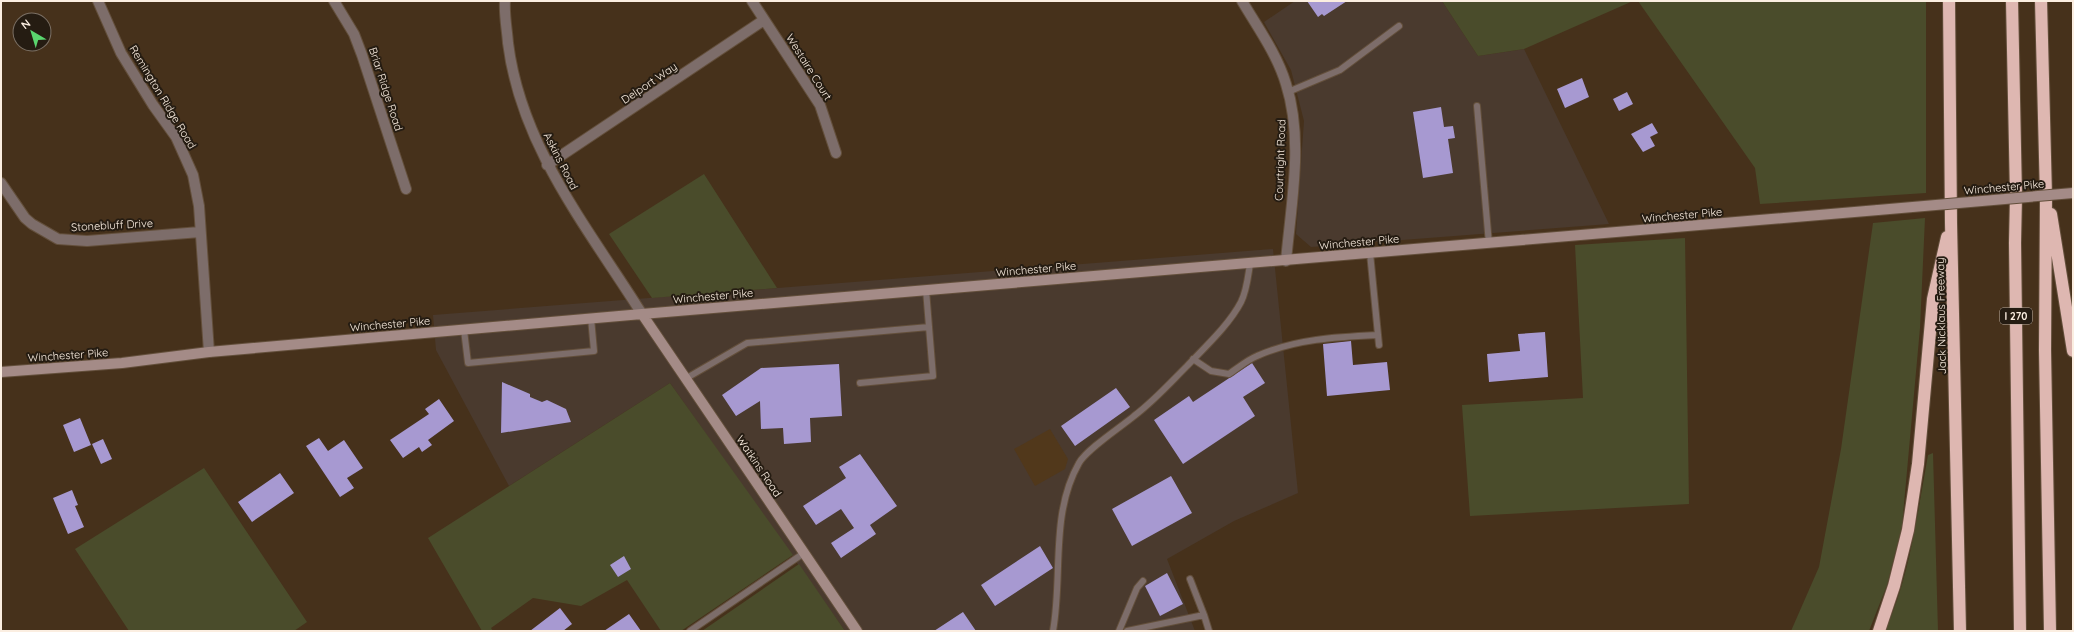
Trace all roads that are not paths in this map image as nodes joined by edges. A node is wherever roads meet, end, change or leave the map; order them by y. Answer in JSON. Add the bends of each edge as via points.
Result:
{"nodes":[{"id":1,"x":98,"y":1,"type":"edge"},
{"id":2,"x":334,"y":1,"type":"edge"},
{"id":3,"x":505,"y":1,"type":"edge"},
{"id":4,"x":752,"y":1,"type":"edge"},
{"id":5,"x":1242,"y":1,"type":"edge"},
{"id":6,"x":1949,"y":1,"type":"edge"},
{"id":7,"x":2012,"y":1,"type":"edge"},
{"id":8,"x":2041,"y":1,"type":"edge"},
{"id":9,"x":764,"y":20,"type":"junction"},
{"id":10,"x":1399,"y":26,"type":"dead end"},
{"id":11,"x":1288,"y":92,"type":"junction"},
{"id":12,"x":1477,"y":106,"type":"dead end"},
{"id":13,"x":836,"y":153,"type":"dead end"},
{"id":14,"x":548,"y":165,"type":"junction"},
{"id":15,"x":1,"y":183,"type":"edge"},
{"id":16,"x":406,"y":189,"type":"dead end"},
{"id":17,"x":2073,"y":193,"type":"edge"},
{"id":18,"x":2046,"y":196,"type":"junction"},
{"id":19,"x":1951,"y":223,"type":"junction"},
{"id":20,"x":200,"y":232,"type":"junction"},
{"id":21,"x":1489,"y":244,"type":"junction"},
{"id":22,"x":1370,"y":253,"type":"junction"},
{"id":23,"x":1286,"y":261,"type":"junction"},
{"id":24,"x":1250,"y":264,"type":"junction"},
{"id":25,"x":926,"y":290,"type":"junction"},
{"id":26,"x":642,"y":314,"type":"junction"},
{"id":27,"x":591,"y":318,"type":"junction"},
{"id":28,"x":929,"y":327,"type":"junction"},
{"id":29,"x":464,"y":330,"type":"junction"},
{"id":30,"x":1378,"y":335,"type":"junction"},
{"id":31,"x":1379,"y":345,"type":"dead end"},
{"id":32,"x":2073,"y":351,"type":"edge"},
{"id":33,"x":209,"y":352,"type":"junction"},
{"id":34,"x":1193,"y":359,"type":"junction"},
{"id":35,"x":1,"y":372,"type":"edge"},
{"id":36,"x":685,"y":379,"type":"junction"},
{"id":37,"x":860,"y":383,"type":"dead end"},
{"id":38,"x":804,"y":553,"type":"junction"},
{"id":39,"x":1190,"y":579,"type":"dead end"},
{"id":40,"x":1143,"y":581,"type":"dead end"},
{"id":41,"x":1204,"y":615,"type":"junction"},
{"id":42,"x":690,"y":631,"type":"edge"},
{"id":43,"x":857,"y":631,"type":"edge"},
{"id":44,"x":1053,"y":631,"type":"edge"},
{"id":45,"x":1119,"y":631,"type":"edge"},
{"id":46,"x":1127,"y":631,"type":"edge"},
{"id":47,"x":1209,"y":631,"type":"edge"},
{"id":48,"x":1879,"y":631,"type":"edge"},
{"id":49,"x":1960,"y":631,"type":"edge"},
{"id":50,"x":2020,"y":631,"type":"edge"},
{"id":51,"x":2050,"y":631,"type":"edge"}],
"edges":[{"from":1,"to":20,"type":"street","name":"Remington Ridge Road","via":[[121,53],[184,153],[193,175],[200,206]]},
{"from":2,"to":16,"type":"street","name":"Briar Ridge Road","via":[[354,34]]},
{"from":3,"to":14,"type":"street","name":"Askins Road","via":[[516,90],[530,128]]},
{"from":4,"to":9,"type":"street","name":"Westaire Court"},
{"from":5,"to":11,"type":"street","name":"Courtright Road","via":[[1279,65]]},
{"from":6,"to":19,"type":"highway","name":"Jack Nicklaus Freeway"},
{"from":7,"to":50,"type":"highway","number":"I 270"},
{"from":8,"to":18,"type":"highway"},
{"from":9,"to":13,"type":"street","name":"Westaire Court","via":[[820,105]]},
{"from":9,"to":14,"type":"street","name":"Delport Way"},
{"from":10,"to":11,"type":"lane","via":[[1340,70]]},
{"from":11,"to":23,"type":"street","name":"Courtright Road","via":[[1294,125],[1294,166]]},
{"from":12,"to":21,"type":"lane"},
{"from":14,"to":26,"type":"street","name":"Askins Road","via":[[558,186]]},
{"from":15,"to":20,"type":"street","name":"Stonebluff Drive","via":[[25,218],[58,239],[87,241]]},
{"from":17,"to":21,"type":"main road","name":"Winchester Pike","bridge":true},
{"from":18,"to":32,"type":"highway"},
{"from":18,"to":51,"type":"highway","via":[[2045,350]]},
{"from":19,"to":48,"type":"highway","via":[[1933,300],[1918,464],[1908,530]]},
{"from":19,"to":49,"type":"highway","name":"Jack Nicklaus Freeway"},
{"from":20,"to":33,"type":"street","name":"Remington Ridge Road"},
{"from":21,"to":22,"type":"main road","name":"Winchester Pike"},
{"from":22,"to":23,"type":"main road","name":"Winchester Pike"},
{"from":22,"to":30,"type":"lane"},
{"from":23,"to":24,"type":"main road","name":"Winchester Pike"},
{"from":24,"to":25,"type":"main road","name":"Winchester Pike"},
{"from":24,"to":34,"type":"lane","via":[[1241,302],[1215,337]]},
{"from":25,"to":26,"type":"main road","name":"Winchester Pike"},
{"from":25,"to":28,"type":"lane"},
{"from":26,"to":27,"type":"main road","name":"Winchester Pike"},
{"from":26,"to":36,"type":"main road","name":"Watkins Road"},
{"from":27,"to":29,"type":"main road","name":"Winchester Pike"},
{"from":27,"to":29,"type":"lane","via":[[594,351],[468,363]]},
{"from":28,"to":36,"type":"lane","via":[[747,343]]},
{"from":28,"to":37,"type":"lane","via":[[933,376]]},
{"from":29,"to":33,"type":"main road","name":"Winchester Pike"},
{"from":30,"to":31,"type":"lane"},
{"from":30,"to":34,"type":"lane","via":[[1325,339],[1278,348],[1256,356],[1229,374],[1210,371]]},
{"from":33,"to":35,"type":"main road","name":"Winchester Pike","via":[[122,363]]},
{"from":34,"to":44,"type":"lane","via":[[1147,406],[1080,460],[1064,499],[1060,521],[1059,571]]},
{"from":36,"to":38,"type":"main road","name":"Watkins Road"},
{"from":38,"to":42,"type":"lane"},
{"from":38,"to":43,"type":"main road","name":"Watkins Road"},
{"from":39,"to":41,"type":"lane"},
{"from":40,"to":45,"type":"lane","via":[[1137,588]]},
{"from":41,"to":46,"type":"lane"},
{"from":41,"to":47,"type":"lane"}]}
